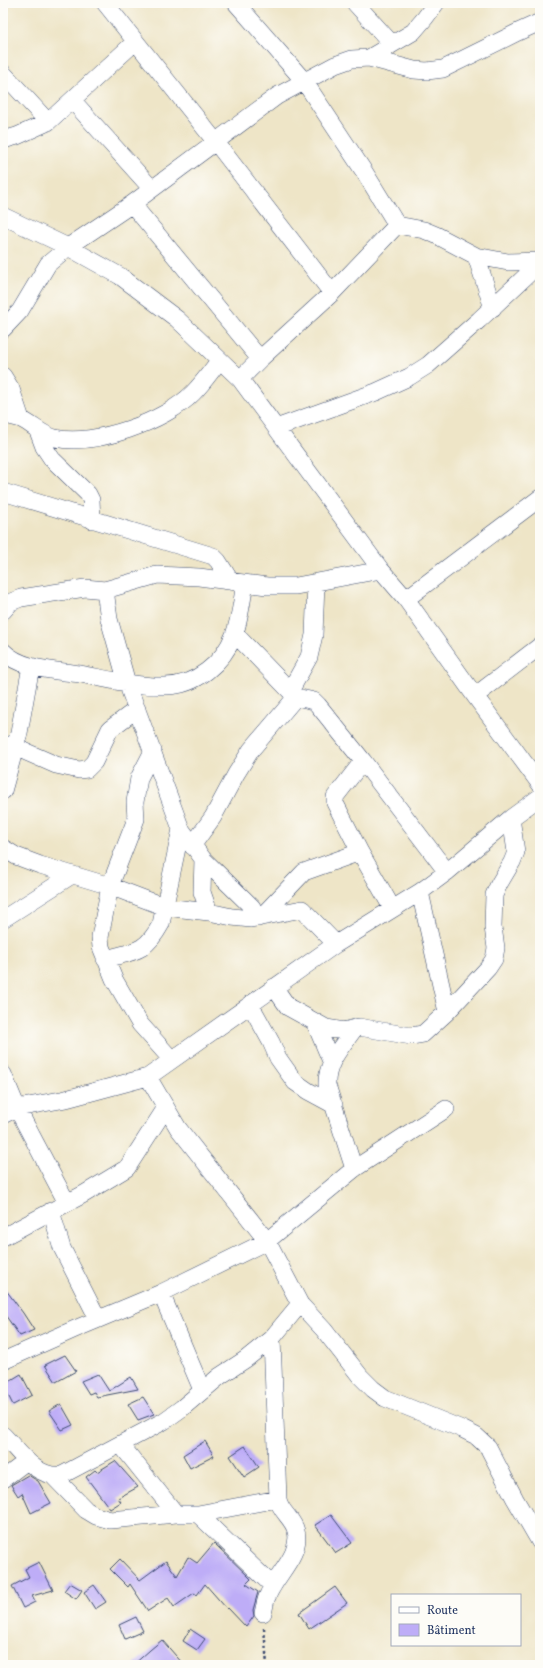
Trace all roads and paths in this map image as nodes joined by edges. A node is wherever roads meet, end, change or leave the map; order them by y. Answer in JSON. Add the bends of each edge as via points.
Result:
{"nodes":[{"id":1,"x":105,"y":3,"type":"edge"},
{"id":2,"x":236,"y":3,"type":"edge"},
{"id":3,"x":355,"y":3,"type":"edge"},
{"id":4,"x":436,"y":3,"type":"edge"},
{"id":5,"x":540,"y":22,"type":"edge"},
{"id":6,"x":135,"y":42,"type":"junction"},
{"id":7,"x":392,"y":44,"type":"junction"},
{"id":8,"x":369,"y":58,"type":"junction"},
{"id":9,"x":3,"y":73,"type":"edge"},
{"id":10,"x":304,"y":81,"type":"junction"},
{"id":11,"x":72,"y":100,"type":"junction"},
{"id":12,"x":48,"y":122,"type":"junction"},
{"id":13,"x":3,"y":140,"type":"edge"},
{"id":14,"x":216,"y":141,"type":"junction"},
{"id":15,"x":152,"y":189,"type":"junction"},
{"id":16,"x":132,"y":204,"type":"junction"},
{"id":17,"x":3,"y":216,"type":"edge"},
{"id":18,"x":397,"y":225,"type":"junction"},
{"id":19,"x":68,"y":247,"type":"junction"},
{"id":20,"x":476,"y":256,"type":"junction"},
{"id":21,"x":540,"y":262,"type":"edge"},
{"id":22,"x":332,"y":293,"type":"junction"},
{"id":23,"x":493,"y":308,"type":"junction"},
{"id":24,"x":3,"y":329,"type":"edge"},
{"id":25,"x":260,"y":359,"type":"junction"},
{"id":26,"x":220,"y":360,"type":"junction"},
{"id":27,"x":3,"y":376,"type":"edge"},
{"id":28,"x":240,"y":379,"type":"junction"},
{"id":29,"x":3,"y":415,"type":"edge"},
{"id":30,"x":21,"y":419,"type":"junction"},
{"id":31,"x":276,"y":428,"type":"junction"},
{"id":32,"x":38,"y":431,"type":"junction"},
{"id":33,"x":3,"y":492,"type":"edge"},
{"id":34,"x":540,"y":498,"type":"edge"},
{"id":35,"x":92,"y":520,"type":"junction"},
{"id":36,"x":381,"y":570,"type":"junction"},
{"id":37,"x":237,"y":582,"type":"junction"},
{"id":38,"x":316,"y":583,"type":"junction"},
{"id":39,"x":105,"y":590,"type":"junction"},
{"id":40,"x":406,"y":599,"type":"junction"},
{"id":41,"x":3,"y":611,"type":"edge"},
{"id":42,"x":235,"y":634,"type":"junction"},
{"id":43,"x":540,"y":646,"type":"edge"},
{"id":44,"x":3,"y":651,"type":"edge"},
{"id":45,"x":31,"y":666,"type":"junction"},
{"id":46,"x":127,"y":683,"type":"junction"},
{"id":47,"x":293,"y":694,"type":"junction"},
{"id":48,"x":475,"y":696,"type":"junction"},
{"id":49,"x":137,"y":709,"type":"junction"},
{"id":50,"x":9,"y":746,"type":"edge"},
{"id":51,"x":153,"y":751,"type":"junction"},
{"id":52,"x":363,"y":761,"type":"junction"},
{"id":53,"x":540,"y":784,"type":"edge"},
{"id":54,"x":3,"y":790,"type":"edge"},
{"id":55,"x":540,"y":797,"type":"edge"},
{"id":56,"x":511,"y":818,"type":"junction"},
{"id":57,"x":181,"y":829,"type":"junction"},
{"id":58,"x":192,"y":846,"type":"junction"},
{"id":59,"x":3,"y":848,"type":"edge"},
{"id":60,"x":360,"y":852,"type":"junction"},
{"id":61,"x":203,"y":859,"type":"junction"},
{"id":62,"x":447,"y":872,"type":"junction"},
{"id":63,"x":72,"y":875,"type":"junction"},
{"id":64,"x":291,"y":885,"type":"junction"},
{"id":65,"x":110,"y":886,"type":"junction"},
{"id":66,"x":202,"y":892,"type":"junction"},
{"id":67,"x":420,"y":892,"type":"junction"},
{"id":68,"x":165,"y":907,"type":"junction"},
{"id":69,"x":392,"y":908,"type":"junction"},
{"id":70,"x":187,"y":909,"type":"junction"},
{"id":71,"x":302,"y":909,"type":"junction"},
{"id":72,"x":209,"y":912,"type":"junction"},
{"id":73,"x":260,"y":918,"type":"junction"},
{"id":74,"x":3,"y":919,"type":"edge"},
{"id":75,"x":336,"y":944,"type":"junction"},
{"id":76,"x":105,"y":959,"type":"junction"},
{"id":77,"x":274,"y":987,"type":"junction"},
{"id":78,"x":250,"y":1004,"type":"junction"},
{"id":79,"x":447,"y":1012,"type":"junction"},
{"id":80,"x":315,"y":1023,"type":"junction"},
{"id":81,"x":354,"y":1029,"type":"junction"},
{"id":82,"x":172,"y":1060,"type":"junction"},
{"id":83,"x":331,"y":1061,"type":"junction"},
{"id":84,"x":3,"y":1074,"type":"edge"},
{"id":85,"x":148,"y":1077,"type":"junction"},
{"id":86,"x":334,"y":1105,"type":"junction"},
{"id":87,"x":165,"y":1109,"type":"junction"},
{"id":88,"x":446,"y":1109,"type":"dead end"},
{"id":89,"x":10,"y":1112,"type":"edge"},
{"id":90,"x":354,"y":1169,"type":"junction"},
{"id":91,"x":67,"y":1203,"type":"junction"},
{"id":92,"x":51,"y":1211,"type":"junction"},
{"id":93,"x":3,"y":1237,"type":"edge"},
{"id":94,"x":267,"y":1242,"type":"junction"},
{"id":95,"x":161,"y":1293,"type":"junction"},
{"id":96,"x":300,"y":1304,"type":"junction"},
{"id":97,"x":98,"y":1319,"type":"junction"},
{"id":98,"x":272,"y":1338,"type":"junction"},
{"id":99,"x":5,"y":1357,"type":"edge"},
{"id":100,"x":202,"y":1390,"type":"junction"},
{"id":101,"x":3,"y":1435,"type":"edge"},
{"id":102,"x":121,"y":1445,"type":"junction"},
{"id":103,"x":27,"y":1462,"type":"junction"},
{"id":104,"x":53,"y":1476,"type":"junction"},
{"id":105,"x":3,"y":1479,"type":"edge"},
{"id":106,"x":278,"y":1499,"type":"junction"},
{"id":107,"x":176,"y":1514,"type":"junction"},
{"id":108,"x":198,"y":1514,"type":"junction"},
{"id":109,"x":540,"y":1542,"type":"edge"},
{"id":110,"x":273,"y":1586,"type":"junction"},
{"id":111,"x":263,"y":1613,"type":"joint"},
{"id":112,"x":267,"y":1665,"type":"edge"}],
"edges":[{"from":1,"to":6,"type":"street"},
{"from":2,"to":10,"type":"street"},
{"from":3,"to":7,"type":"street"},
{"from":4,"to":7,"type":"street","via":[[413,32]]},
{"from":5,"to":8,"type":"street","via":[[443,69],[414,70]]},
{"from":6,"to":11,"type":"street"},
{"from":6,"to":14,"type":"street"},
{"from":7,"to":8,"type":"street"},
{"from":8,"to":10,"type":"street","via":[[352,59],[335,65]]},
{"from":9,"to":12,"type":"street"},
{"from":10,"to":14,"type":"street","via":[[277,96]]},
{"from":10,"to":18,"type":"street"},
{"from":11,"to":12,"type":"street"},
{"from":11,"to":15,"type":"street"},
{"from":12,"to":13,"type":"street"},
{"from":14,"to":15,"type":"street"},
{"from":14,"to":22,"type":"street"},
{"from":15,"to":16,"type":"street"},
{"from":16,"to":19,"type":"street"},
{"from":16,"to":25,"type":"street"},
{"from":17,"to":19,"type":"street"},
{"from":18,"to":20,"type":"street","via":[[424,230]]},
{"from":18,"to":22,"type":"street"},
{"from":19,"to":24,"type":"street","via":[[48,264],[20,311]]},
{"from":19,"to":26,"type":"street","via":[[126,280],[177,319]]},
{"from":20,"to":21,"type":"street","via":[[508,262]]},
{"from":20,"to":23,"type":"street"},
{"from":21,"to":23,"type":"street"},
{"from":22,"to":25,"type":"street"},
{"from":23,"to":31,"type":"street","via":[[428,365],[409,377],[376,392]]},
{"from":25,"to":28,"type":"street"},
{"from":26,"to":28,"type":"street"},
{"from":26,"to":32,"type":"street","via":[[193,393],[177,406],[165,414],[117,433],[90,440],[72,440],[55,438]]},
{"from":27,"to":30,"type":"street","via":[[11,389]]},
{"from":28,"to":31,"type":"street"},
{"from":29,"to":30,"type":"street"},
{"from":30,"to":32,"type":"street"},
{"from":31,"to":36,"type":"street"},
{"from":32,"to":35,"type":"street","via":[[52,459],[88,494],[91,500]]},
{"from":33,"to":35,"type":"street"},
{"from":34,"to":40,"type":"street"},
{"from":35,"to":37,"type":"street","via":[[213,556]]},
{"from":36,"to":38,"type":"street"},
{"from":36,"to":40,"type":"street"},
{"from":37,"to":38,"type":"street","via":[[296,586]]},
{"from":37,"to":39,"type":"street","via":[[157,575]]},
{"from":37,"to":42,"type":"street"},
{"from":38,"to":47,"type":"street","via":[[314,635],[309,657]]},
{"from":39,"to":41,"type":"street","via":[[85,588],[21,598],[11,602]]},
{"from":39,"to":46,"type":"street","via":[[109,619]]},
{"from":40,"to":48,"type":"street"},
{"from":42,"to":46,"type":"street","via":[[213,666],[200,676],[166,686]]},
{"from":42,"to":47,"type":"street"},
{"from":43,"to":48,"type":"street"},
{"from":44,"to":45,"type":"street","via":[[14,660]]},
{"from":45,"to":46,"type":"street"},
{"from":45,"to":50,"type":"street","via":[[19,733]]},
{"from":46,"to":49,"type":"street"},
{"from":47,"to":52,"type":"street","via":[[314,701]]},
{"from":47,"to":58,"type":"street","via":[[251,750],[213,817]]},
{"from":48,"to":53,"type":"street"},
{"from":49,"to":50,"type":"street","via":[[110,729],[94,762],[87,769],[79,770],[56,765]]},
{"from":49,"to":51,"type":"street"},
{"from":50,"to":54,"type":"street"},
{"from":51,"to":57,"type":"street"},
{"from":51,"to":65,"type":"street","via":[[139,778],[135,802],[136,819]]},
{"from":52,"to":60,"type":"street","via":[[335,797],[335,803]]},
{"from":52,"to":62,"type":"street"},
{"from":55,"to":56,"type":"street"},
{"from":56,"to":62,"type":"street"},
{"from":56,"to":79,"type":"street","via":[[516,852],[494,895],[494,959]]},
{"from":57,"to":58,"type":"street"},
{"from":57,"to":68,"type":"street"},
{"from":58,"to":61,"type":"street"},
{"from":59,"to":63,"type":"street","via":[[16,856]]},
{"from":60,"to":64,"type":"street","via":[[304,872]]},
{"from":60,"to":69,"type":"street"},
{"from":61,"to":66,"type":"street"},
{"from":61,"to":73,"type":"street"},
{"from":62,"to":67,"type":"street"},
{"from":63,"to":65,"type":"street"},
{"from":63,"to":74,"type":"street"},
{"from":64,"to":71,"type":"street"},
{"from":64,"to":73,"type":"street"},
{"from":65,"to":68,"type":"street"},
{"from":65,"to":76,"type":"street","via":[[100,937],[100,947]]},
{"from":66,"to":70,"type":"street"},
{"from":66,"to":72,"type":"street"},
{"from":67,"to":69,"type":"street"},
{"from":67,"to":79,"type":"street"},
{"from":68,"to":70,"type":"street"},
{"from":68,"to":76,"type":"street","via":[[161,924],[148,944],[137,950]]},
{"from":69,"to":75,"type":"street"},
{"from":70,"to":72,"type":"street"},
{"from":71,"to":73,"type":"street"},
{"from":71,"to":75,"type":"street"},
{"from":72,"to":73,"type":"street","via":[[242,918]]},
{"from":75,"to":77,"type":"street"},
{"from":76,"to":82,"type":"street","via":[[114,980],[140,1024]]},
{"from":77,"to":78,"type":"street"},
{"from":77,"to":80,"type":"street","via":[[288,1007]]},
{"from":78,"to":82,"type":"street"},
{"from":78,"to":86,"type":"street","via":[[278,1058],[295,1082]]},
{"from":79,"to":81,"type":"street","via":[[423,1034],[411,1036],[365,1027]]},
{"from":80,"to":81,"type":"street","via":[[332,1030]]},
{"from":80,"to":83,"type":"street"},
{"from":81,"to":83,"type":"street"},
{"from":82,"to":85,"type":"street"},
{"from":83,"to":86,"type":"street","via":[[327,1085]]},
{"from":84,"to":89,"type":"street"},
{"from":85,"to":87,"type":"street"},
{"from":85,"to":89,"type":"street"},
{"from":86,"to":90,"type":"street"},
{"from":87,"to":91,"type":"street","via":[[127,1168]]},
{"from":87,"to":94,"type":"street"},
{"from":88,"to":90,"type":"street"},
{"from":89,"to":91,"type":"street"},
{"from":90,"to":94,"type":"street"},
{"from":91,"to":92,"type":"street"},
{"from":92,"to":93,"type":"street"},
{"from":92,"to":97,"type":"street","via":[[59,1241]]},
{"from":94,"to":95,"type":"street"},
{"from":94,"to":96,"type":"street"},
{"from":95,"to":97,"type":"street"},
{"from":95,"to":100,"type":"street"},
{"from":96,"to":98,"type":"street"},
{"from":96,"to":109,"type":"street","via":[[373,1389],[385,1398],[469,1432],[488,1447]]},
{"from":97,"to":99,"type":"street"},
{"from":98,"to":100,"type":"street"},
{"from":98,"to":106,"type":"street"},
{"from":100,"to":102,"type":"street","via":[[164,1421]]},
{"from":101,"to":103,"type":"street"},
{"from":102,"to":104,"type":"street","via":[[62,1475]]},
{"from":102,"to":107,"type":"street"},
{"from":103,"to":104,"type":"street"},
{"from":103,"to":105,"type":"street"},
{"from":104,"to":107,"type":"street","via":[[86,1510],[96,1516],[110,1520]]},
{"from":106,"to":108,"type":"street"},
{"from":106,"to":110,"type":"street","via":[[279,1507],[290,1518],[296,1530],[298,1542]]},
{"from":107,"to":108,"type":"street"},
{"from":108,"to":110,"type":"street"},
{"from":110,"to":111,"type":"street"},
{"from":111,"to":112,"type":"path"}]}
